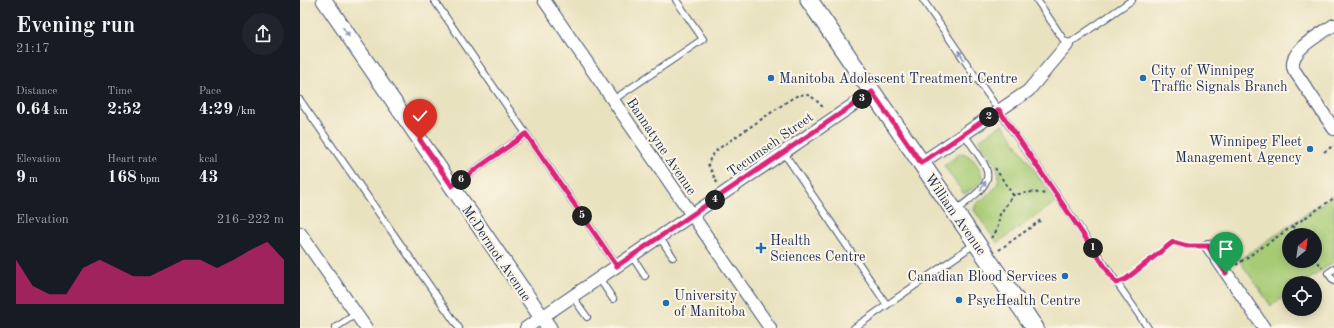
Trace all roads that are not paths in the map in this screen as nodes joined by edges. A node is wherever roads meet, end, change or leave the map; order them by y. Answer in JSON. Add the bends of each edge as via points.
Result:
{"nodes":[{"id":1,"x":324,"y":0,"type":"edge"},
{"id":2,"x":434,"y":0,"type":"edge"},
{"id":3,"x":544,"y":0,"type":"edge"},
{"id":4,"x":676,"y":0,"type":"edge"},
{"id":5,"x":809,"y":0,"type":"edge"},
{"id":6,"x":923,"y":0,"type":"edge"},
{"id":7,"x":1037,"y":0,"type":"edge"},
{"id":8,"x":1132,"y":0,"type":"edge"},
{"id":9,"x":1334,"y":25,"type":"edge"},
{"id":10,"x":1067,"y":45,"type":"junction"},
{"id":11,"x":872,"y":92,"type":"junction"},
{"id":12,"x":300,"y":100,"type":"edge"},
{"id":13,"x":613,"y":100,"type":"junction"},
{"id":14,"x":999,"y":110,"type":"junction"},
{"id":15,"x":1334,"y":129,"type":"edge"},
{"id":16,"x":526,"y":134,"type":"junction"},
{"id":17,"x":964,"y":134,"type":"junction"},
{"id":18,"x":784,"y":153,"type":"junction"},
{"id":19,"x":921,"y":163,"type":"junction"},
{"id":20,"x":452,"y":186,"type":"junction"},
{"id":21,"x":955,"y":211,"type":"junction"},
{"id":22,"x":692,"y":216,"type":"junction"},
{"id":23,"x":300,"y":233,"type":"edge"},
{"id":24,"x":660,"y":238,"type":"junction"},
{"id":25,"x":983,"y":240,"type":"junction"},
{"id":26,"x":1208,"y":246,"type":"road end"},
{"id":27,"x":632,"y":256,"type":"junction"},
{"id":28,"x":673,"y":257,"type":"dead end"},
{"id":29,"x":617,"y":266,"type":"junction"},
{"id":30,"x":1334,"y":269,"type":"edge"},
{"id":31,"x":645,"y":276,"type":"dead end"},
{"id":32,"x":599,"y":278,"type":"junction"},
{"id":33,"x":1334,"y":281,"type":"edge"},
{"id":34,"x":572,"y":296,"type":"junction"},
{"id":35,"x":613,"y":299,"type":"dead end"},
{"id":36,"x":887,"y":305,"type":"junction"},
{"id":37,"x":356,"y":314,"type":"junction"},
{"id":38,"x":587,"y":317,"type":"dead end"},
{"id":39,"x":545,"y":323,"type":"edge"},
{"id":40,"x":335,"y":328,"type":"edge"},
{"id":41,"x":366,"y":328,"type":"edge"},
{"id":42,"x":459,"y":328,"type":"edge"},
{"id":43,"x":526,"y":328,"type":"edge"},
{"id":44,"x":770,"y":328,"type":"edge"},
{"id":45,"x":854,"y":328,"type":"edge"},
{"id":46,"x":1035,"y":328,"type":"edge"},
{"id":47,"x":1148,"y":328,"type":"edge"},
{"id":48,"x":1264,"y":328,"type":"edge"}],
"edges":[{"from":1,"to":20,"type":"street","name":"McDermot Avenue","one_way":true},
{"from":2,"to":16,"type":"lane"},
{"from":3,"to":13,"type":"street","name":"Bannatyne Avenue"},
{"from":4,"to":13,"type":"lane","via":[[703,39]]},
{"from":5,"to":11,"type":"main road","name":"William Avenue"},
{"from":14,"to":6,"type":"lane","one_way":true},
{"from":7,"to":10,"type":"lane"},
{"from":8,"to":10,"type":"lane"},
{"from":9,"to":15,"type":"street","via":[[1303,46],[1293,60],[1294,70]]},
{"from":10,"to":14,"type":"street","via":[[1028,91]]},
{"from":11,"to":18,"type":"street","name":"Tecumseh Street"},
{"from":11,"to":19,"type":"main road","name":"William Avenue"},
{"from":12,"to":42,"type":"lane"},
{"from":13,"to":22,"type":"street","name":"Bannatyne Avenue"},
{"from":14,"to":17,"type":"street"},
{"from":14,"to":47,"type":"lane"},
{"from":16,"to":20,"type":"lane"},
{"from":16,"to":29,"type":"lane"},
{"from":17,"to":19,"type":"street"},
{"from":21,"to":17,"type":"lane","one_way":true,"via":[[980,192],[986,184],[988,175],[987,166]]},
{"from":18,"to":22,"type":"street","name":"Tecumseh Street"},
{"from":18,"to":36,"type":"lane"},
{"from":19,"to":21,"type":"main road","name":"William Avenue"},
{"from":20,"to":39,"type":"street","name":"McDermot Avenue"},
{"from":21,"to":25,"type":"main road","name":"William Avenue"},
{"from":22,"to":24,"type":"street","name":"Tecumseh Street"},
{"from":22,"to":44,"type":"street","name":"Bannatyne Avenue"},
{"from":23,"to":37,"type":"street"},
{"from":24,"to":27,"type":"street","name":"Tecumseh Street"},
{"from":24,"to":28,"type":"lane"},
{"from":25,"to":36,"type":"lane"},
{"from":25,"to":46,"type":"main road","name":"William Avenue"},
{"from":26,"to":48,"type":"street"},
{"from":27,"to":29,"type":"street","name":"Tecumseh Street"},
{"from":27,"to":31,"type":"lane"},
{"from":29,"to":32,"type":"street","name":"Tecumseh Street"},
{"from":30,"to":33,"type":"lane","via":[[1328,273]]},
{"from":32,"to":34,"type":"street","name":"Tecumseh Street"},
{"from":32,"to":35,"type":"lane"},
{"from":34,"to":38,"type":"lane"},
{"from":34,"to":39,"type":"street","name":"Tecumseh Street"},
{"from":36,"to":45,"type":"lane"},
{"from":37,"to":40,"type":"lane"},
{"from":37,"to":41,"type":"street"},
{"from":39,"to":43,"type":"street","name":"Tecumseh Street"}]}
